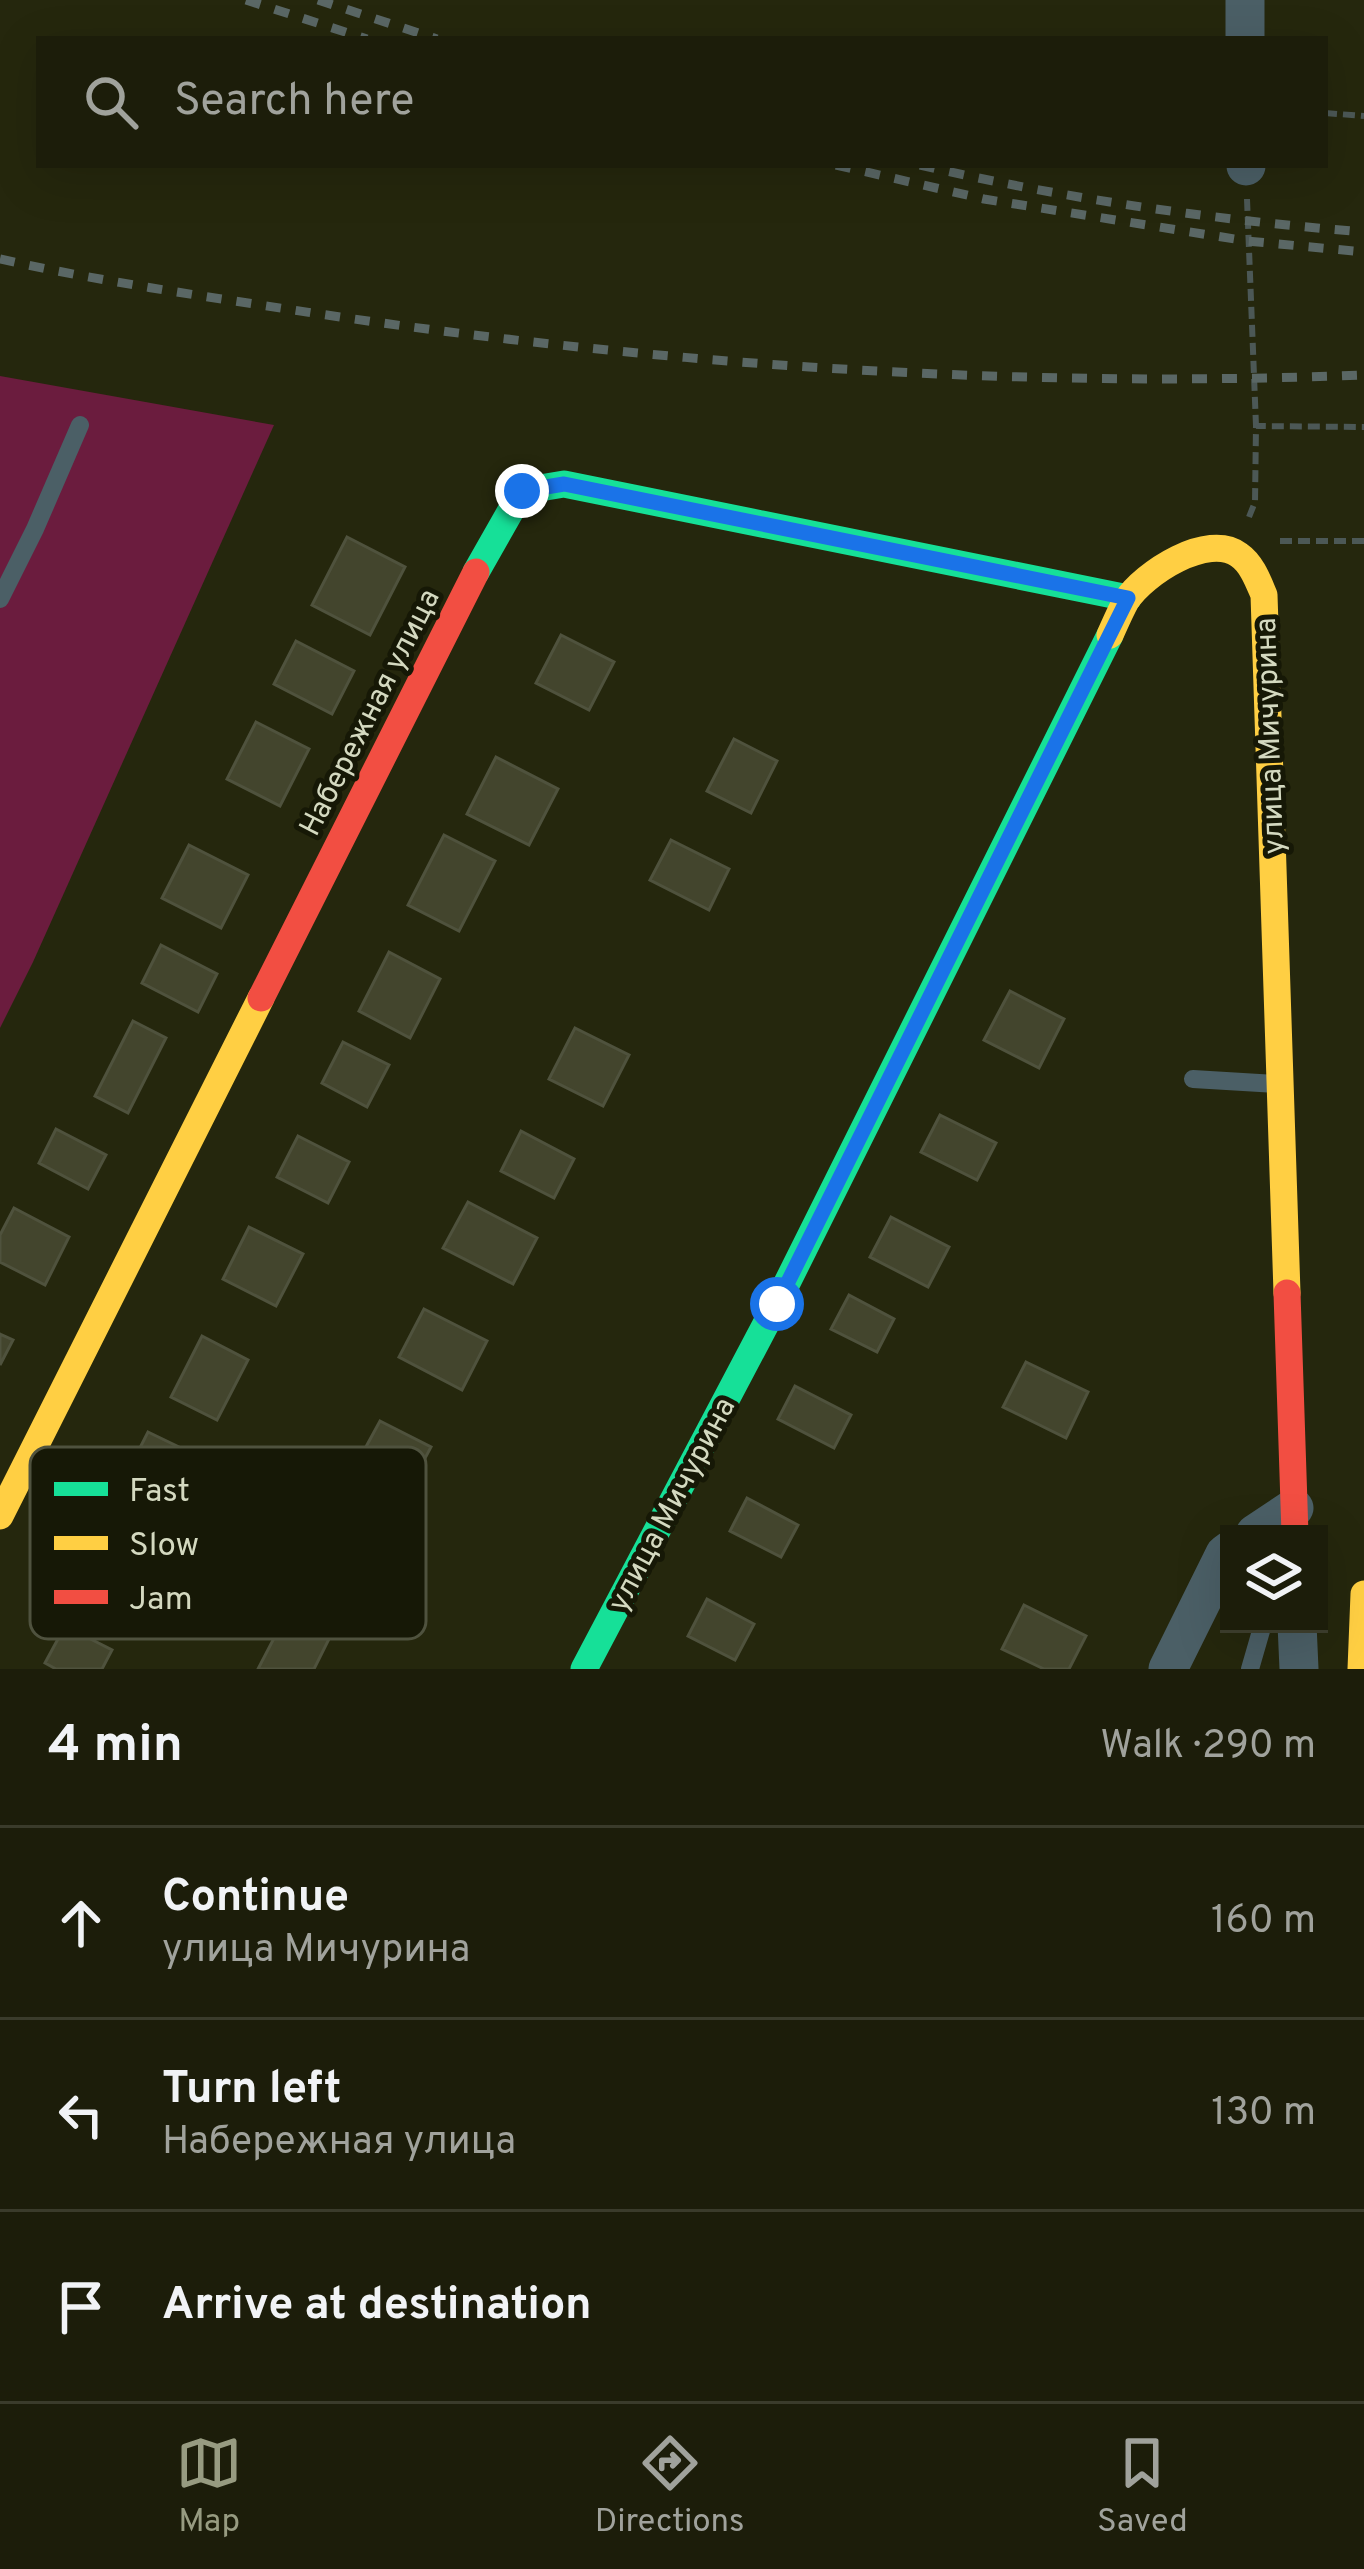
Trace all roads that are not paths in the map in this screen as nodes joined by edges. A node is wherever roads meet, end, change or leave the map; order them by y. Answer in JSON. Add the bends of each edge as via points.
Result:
{"nodes":[{"id":1,"x":1245,"y":0,"type":"edge"},
{"id":2,"x":1245,"y":36,"type":"edge"},
{"id":3,"x":80,"y":425,"type":"dead end"},
{"id":4,"x":1128,"y":598,"type":"junction"},
{"id":5,"x":0,"y":599,"type":"edge"},
{"id":6,"x":1193,"y":1079,"type":"dead end"},
{"id":7,"x":1280,"y":1084,"type":"junction"},
{"id":8,"x":35,"y":1447,"type":"edge"},
{"id":9,"x":30,"y":1457,"type":"edge"},
{"id":10,"x":0,"y":1516,"type":"edge"},
{"id":11,"x":1292,"y":1525,"type":"edge"},
{"id":12,"x":1220,"y":1564,"type":"edge"},
{"id":13,"x":1364,"y":1594,"type":"edge"},
{"id":14,"x":1260,"y":1633,"type":"edge"},
{"id":15,"x":1298,"y":1633,"type":"edge"},
{"id":16,"x":584,"y":1669,"type":"edge"},
{"id":17,"x":1168,"y":1669,"type":"edge"},
{"id":18,"x":1250,"y":1669,"type":"edge"},
{"id":19,"x":1299,"y":1669,"type":"edge"},
{"id":20,"x":1361,"y":1669,"type":"edge"}],
"edges":[{"from":1,"to":2,"type":"street"},
{"from":3,"to":5,"type":"lane"},
{"from":4,"to":7,"type":"main road","name":"улица Мичурина","via":[[1183,555],[1217,548],[1235,551],[1264,595]]},
{"from":4,"to":8,"type":"main road","name":"Набережная улица","via":[[564,484],[522,491]]},
{"from":4,"to":16,"type":"main road","name":"улица Мичурина","via":[[777,1304]]},
{"from":6,"to":7,"type":"lane"},
{"from":7,"to":11,"type":"main road","name":"улица Мичурина"},
{"from":9,"to":10,"type":"main road","name":"Набережная улица"},
{"from":12,"to":17,"type":"street"},
{"from":13,"to":20,"type":"main road"},
{"from":14,"to":18,"type":"lane"},
{"from":15,"to":19,"type":"street"}]}
